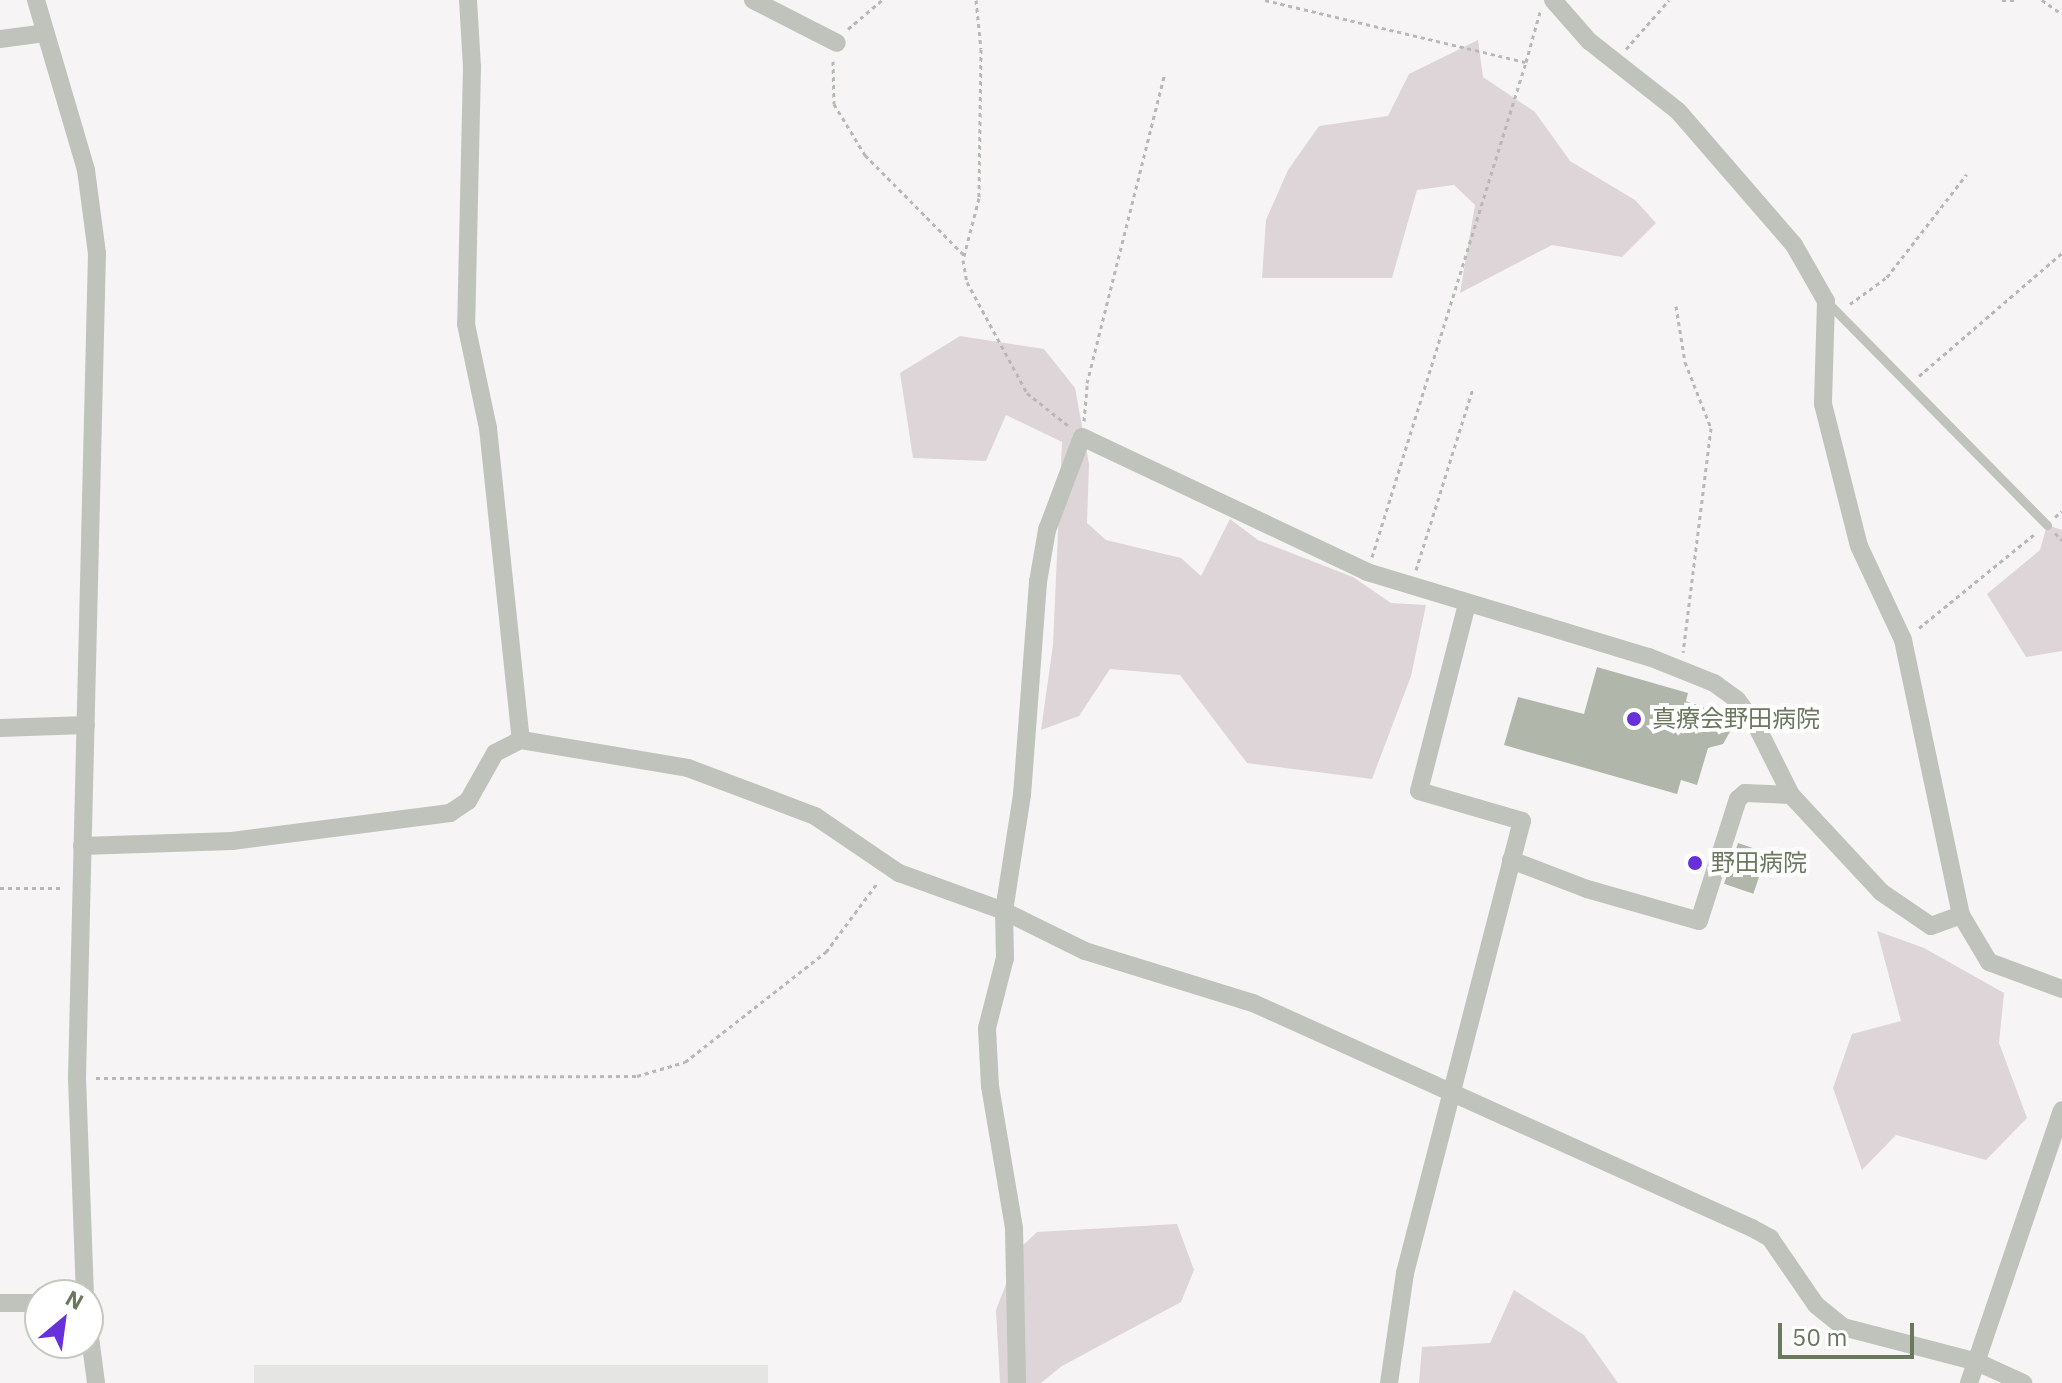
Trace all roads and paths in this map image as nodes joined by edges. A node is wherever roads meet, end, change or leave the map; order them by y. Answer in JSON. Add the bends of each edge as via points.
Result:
{"nodes":[{"id":1,"x":36,"y":0,"type":"edge"},
{"id":2,"x":468,"y":0,"type":"edge"},
{"id":3,"x":753,"y":0,"type":"edge"},
{"id":4,"x":882,"y":0,"type":"edge"},
{"id":5,"x":976,"y":0,"type":"edge"},
{"id":6,"x":1265,"y":0,"type":"edge"},
{"id":7,"x":1544,"y":0,"type":"edge"},
{"id":8,"x":1553,"y":0,"type":"edge"},
{"id":9,"x":1669,"y":0,"type":"edge"},
{"id":10,"x":2002,"y":0,"type":"edge"},
{"id":11,"x":2018,"y":0,"type":"edge"},
{"id":12,"x":2042,"y":0,"type":"edge"},
{"id":13,"x":2062,"y":14,"type":"edge"},
{"id":14,"x":45,"y":33,"type":"junction"},
{"id":15,"x":0,"y":39,"type":"edge"},
{"id":16,"x":837,"y":43,"type":"junction"},
{"id":17,"x":1616,"y":61,"type":"junction"},
{"id":18,"x":1526,"y":62,"type":"junction"},
{"id":19,"x":1164,"y":76,"type":"dead end"},
{"id":20,"x":1967,"y":174,"type":"dead end"},
{"id":21,"x":2062,"y":253,"type":"edge"},
{"id":22,"x":964,"y":255,"type":"junction"},
{"id":23,"x":1676,"y":306,"type":"dead end"},
{"id":24,"x":1832,"y":307,"type":"junction"},
{"id":25,"x":1907,"y":387,"type":"junction"},
{"id":26,"x":1473,"y":388,"type":"dead end"},
{"id":27,"x":1082,"y":437,"type":"junction"},
{"id":28,"x":2062,"y":511,"type":"edge"},
{"id":29,"x":2047,"y":525,"type":"junction"},
{"id":30,"x":1367,"y":572,"type":"junction"},
{"id":31,"x":1412,"y":581,"type":"junction"},
{"id":32,"x":1467,"y":604,"type":"junction"},
{"id":33,"x":1903,"y":640,"type":"junction"},
{"id":34,"x":1681,"y":667,"type":"junction"},
{"id":35,"x":86,"y":725,"type":"junction"},
{"id":36,"x":0,"y":728,"type":"edge"},
{"id":37,"x":521,"y":740,"type":"junction"},
{"id":38,"x":1791,"y":795,"type":"junction"},
{"id":39,"x":82,"y":846,"type":"junction"},
{"id":40,"x":1511,"y":860,"type":"junction"},
{"id":41,"x":890,"y":866,"type":"junction"},
{"id":42,"x":0,"y":888,"type":"edge"},
{"id":43,"x":82,"y":888,"type":"junction"},
{"id":44,"x":1004,"y":911,"type":"junction"},
{"id":45,"x":1961,"y":915,"type":"junction"},
{"id":46,"x":2062,"y":989,"type":"edge"},
{"id":47,"x":77,"y":1078,"type":"junction"},
{"id":48,"x":1449,"y":1090,"type":"junction"},
{"id":49,"x":2062,"y":1110,"type":"edge"},
{"id":50,"x":84,"y":1279,"type":"edge"},
{"id":51,"x":0,"y":1303,"type":"edge"},
{"id":52,"x":24,"y":1303,"type":"edge"},
{"id":53,"x":93,"y":1359,"type":"edge"},
{"id":54,"x":1977,"y":1362,"type":"junction"},
{"id":55,"x":96,"y":1383,"type":"edge"},
{"id":56,"x":1017,"y":1383,"type":"edge"},
{"id":57,"x":1389,"y":1383,"type":"edge"},
{"id":58,"x":1969,"y":1383,"type":"edge"},
{"id":59,"x":2023,"y":1383,"type":"edge"}],
"edges":[{"from":1,"to":14,"type":"street"},
{"from":2,"to":37,"type":"street","via":[[472,67],[466,324],[488,428]]},
{"from":3,"to":16,"type":"street"},
{"from":4,"to":16,"type":"path","via":[[858,17]]},
{"from":5,"to":22,"type":"path","via":[[981,49],[979,198]]},
{"from":6,"to":18,"type":"path"},
{"from":7,"to":18,"type":"path"},
{"from":8,"to":17,"type":"street"},
{"from":9,"to":17,"type":"path"},
{"from":10,"to":11,"type":"path"},
{"from":12,"to":13,"type":"path"},
{"from":14,"to":15,"type":"street"},
{"from":14,"to":35,"type":"street","via":[[86,170],[97,253]]},
{"from":16,"to":22,"type":"path","via":[[831,73],[834,104],[865,155]]},
{"from":17,"to":24,"type":"street","via":[[1678,111],[1794,245]]},
{"from":18,"to":30,"type":"path"},
{"from":19,"to":27,"type":"path","via":[[1087,383]]},
{"from":20,"to":24,"type":"path","via":[[1887,277]]},
{"from":21,"to":25,"type":"path"},
{"from":22,"to":27,"type":"path","via":[[967,282],[1027,393]]},
{"from":23,"to":34,"type":"path","via":[[1685,362],[1711,428]]},
{"from":24,"to":25,"type":"lane"},
{"from":24,"to":33,"type":"street","via":[[1823,404],[1859,546]]},
{"from":25,"to":29,"type":"lane"},
{"from":26,"to":31,"type":"path"},
{"from":27,"to":30,"type":"street"},
{"from":27,"to":44,"type":"street","via":[[1047,530],[1038,582],[1022,795]]},
{"from":28,"to":29,"type":"path"},
{"from":29,"to":33,"type":"path"},
{"from":30,"to":31,"type":"street"},
{"from":31,"to":32,"type":"street"},
{"from":32,"to":34,"type":"street"},
{"from":32,"to":40,"type":"street","via":[[1419,791],[1522,821]]},
{"from":33,"to":45,"type":"street"},
{"from":34,"to":38,"type":"street","via":[[1737,700]]},
{"from":35,"to":36,"type":"street"},
{"from":35,"to":39,"type":"street"},
{"from":37,"to":39,"type":"street","via":[[495,753],[468,801],[450,813],[232,841]]},
{"from":37,"to":41,"type":"street","via":[[688,768],[815,816]]},
{"from":38,"to":40,"type":"street","via":[[1745,793],[1738,799],[1699,921],[1587,889]]},
{"from":38,"to":45,"type":"street","via":[[1881,892],[1931,926]]},
{"from":39,"to":43,"type":"street"},
{"from":40,"to":48,"type":"street"},
{"from":41,"to":44,"type":"street"},
{"from":41,"to":47,"type":"path","via":[[826,952],[685,1062],[637,1076]]},
{"from":42,"to":43,"type":"path"},
{"from":43,"to":47,"type":"street"},
{"from":44,"to":48,"type":"street","via":[[1085,951],[1253,1003]]},
{"from":44,"to":56,"type":"street","via":[[1005,958],[987,1028],[990,1086],[1014,1228]]},
{"from":45,"to":46,"type":"street","via":[[1989,962]]},
{"from":47,"to":50,"type":"street"},
{"from":48,"to":54,"type":"street","via":[[1770,1238],[1816,1305],[1843,1327]]},
{"from":48,"to":57,"type":"street","via":[[1405,1273]]},
{"from":49,"to":54,"type":"street"},
{"from":51,"to":52,"type":"street"},
{"from":53,"to":55,"type":"street"},
{"from":54,"to":58,"type":"street"},
{"from":54,"to":59,"type":"street"}]}
